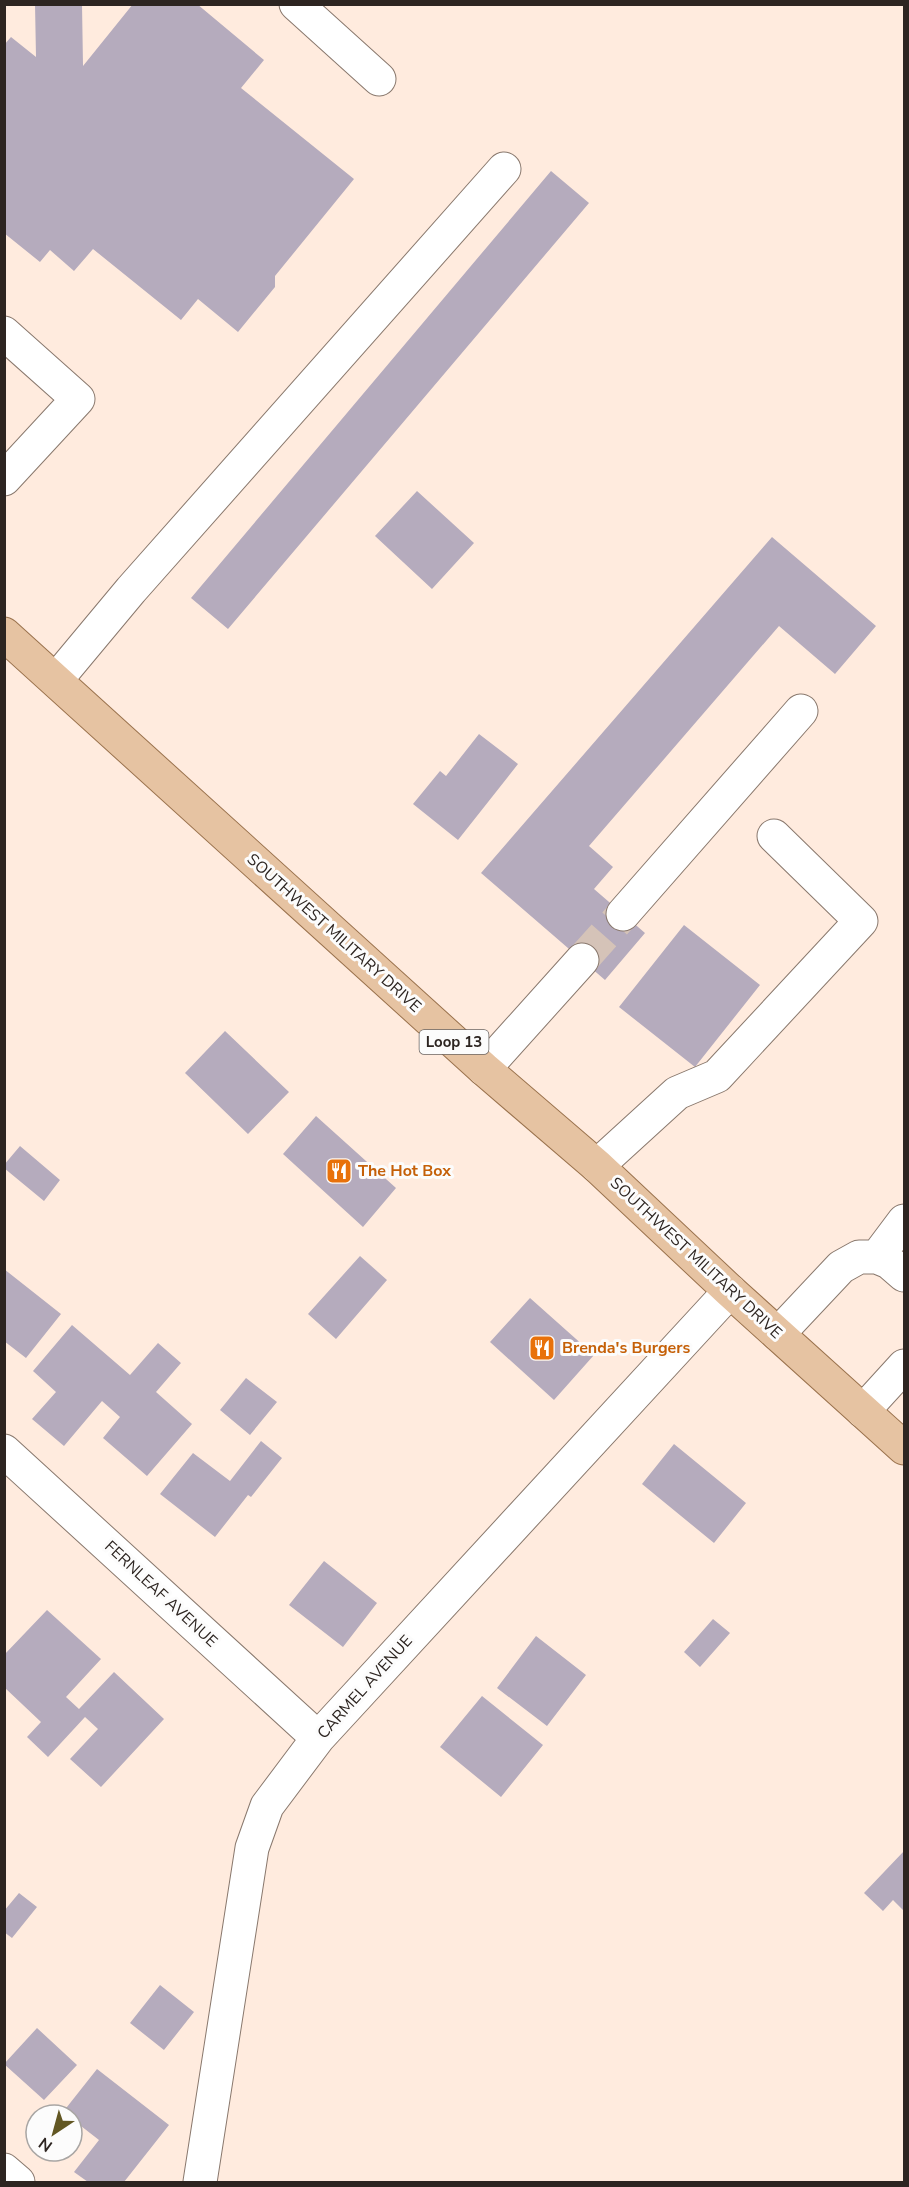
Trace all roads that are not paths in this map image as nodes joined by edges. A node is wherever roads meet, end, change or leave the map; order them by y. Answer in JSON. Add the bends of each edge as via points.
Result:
{"nodes":[{"id":1,"x":296,"y":4,"type":"edge"},
{"id":2,"x":379,"y":80,"type":"dead end"},
{"id":3,"x":504,"y":169,"type":"dead end"},
{"id":4,"x":4,"y":333,"type":"edge"},
{"id":5,"x":4,"y":479,"type":"edge"},
{"id":6,"x":4,"y":634,"type":"edge"},
{"id":7,"x":56,"y":680,"type":"junction"},
{"id":8,"x":801,"y":711,"type":"dead end"},
{"id":9,"x":774,"y":836,"type":"dead end"},
{"id":10,"x":623,"y":914,"type":"tunnel mouth"},
{"id":11,"x":582,"y":960,"type":"tunnel mouth"},
{"id":12,"x":484,"y":1069,"type":"junction"},
{"id":13,"x":597,"y":1166,"type":"junction"},
{"id":14,"x":904,"y":1221,"type":"edge"},
{"id":15,"x":876,"y":1257,"type":"junction"},
{"id":16,"x":904,"y":1275,"type":"edge"},
{"id":17,"x":729,"y":1290,"type":"junction"},
{"id":18,"x":778,"y":1334,"type":"junction"},
{"id":19,"x":904,"y":1366,"type":"edge"},
{"id":20,"x":863,"y":1411,"type":"junction"},
{"id":21,"x":904,"y":1448,"type":"edge"},
{"id":22,"x":4,"y":1450,"type":"edge"},
{"id":23,"x":318,"y":1738,"type":"junction"},
{"id":24,"x":4,"y":2170,"type":"edge"},
{"id":25,"x":18,"y":2182,"type":"edge"},
{"id":26,"x":200,"y":2182,"type":"edge"}],
"edges":[{"from":1,"to":2,"type":"street"},
{"from":3,"to":7,"type":"street"},
{"from":4,"to":5,"type":"street","via":[[78,399]]},
{"from":6,"to":7,"type":"main road","name":"SOUTHWEST MILITARY DRIVE","number":"Loop 13"},
{"from":7,"to":12,"type":"main road","name":"SOUTHWEST MILITARY DRIVE","number":"Loop 13"},
{"from":8,"to":10,"type":"street"},
{"from":9,"to":13,"type":"street","via":[[861,921],[717,1076],[677,1093]]},
{"from":11,"to":12,"type":"street"},
{"from":12,"to":13,"type":"main road","name":"SOUTHWEST MILITARY DRIVE","number":"Loop 13"},
{"from":13,"to":17,"type":"main road","name":"SOUTHWEST MILITARY DRIVE","number":"Loop 13"},
{"from":14,"to":15,"type":"street"},
{"from":15,"to":16,"type":"street"},
{"from":15,"to":18,"type":"street","via":[[860,1257],[841,1267]]},
{"from":17,"to":18,"type":"main road","name":"SOUTHWEST MILITARY DRIVE","number":"Loop 13"},
{"from":17,"to":23,"type":"street","name":"CARMEL AVENUE"},
{"from":18,"to":20,"type":"main road","name":"SOUTHWEST MILITARY DRIVE","number":"Loop 13"},
{"from":19,"to":20,"type":"street"},
{"from":20,"to":21,"type":"main road","name":"SOUTHWEST MILITARY DRIVE","number":"Loop 13"},
{"from":22,"to":23,"type":"street","name":"FERNLEAF AVENUE"},
{"from":23,"to":26,"type":"street","name":"CARMEL AVENUE","via":[[267,1806],[252,1848]]},
{"from":24,"to":25,"type":"street"}]}
